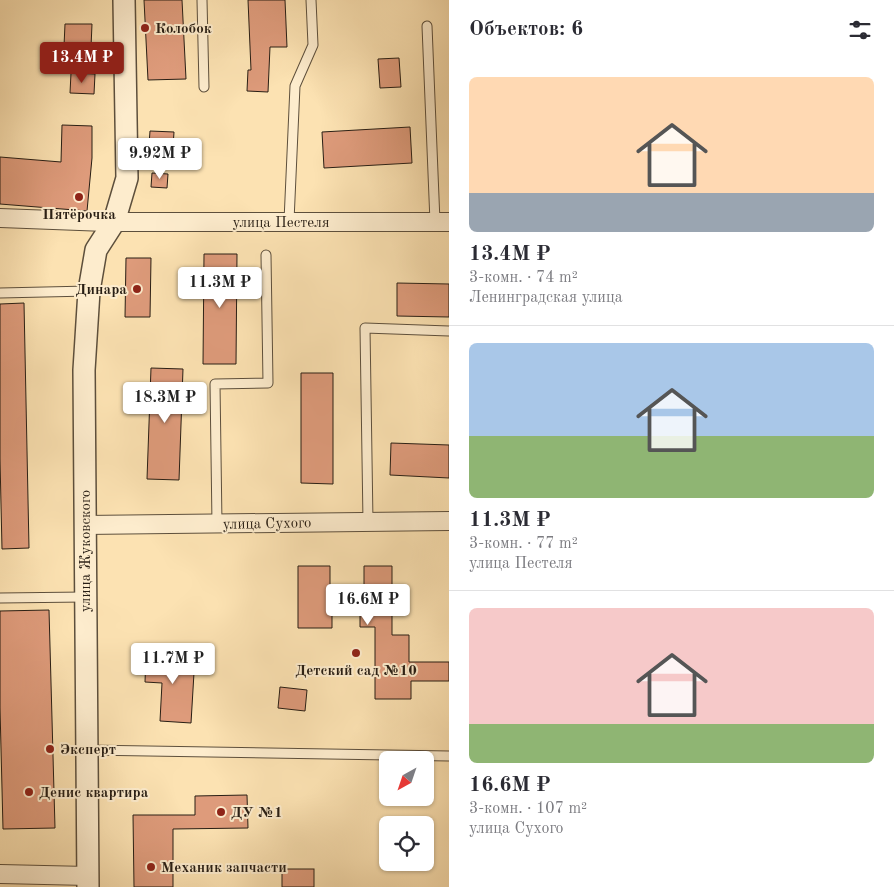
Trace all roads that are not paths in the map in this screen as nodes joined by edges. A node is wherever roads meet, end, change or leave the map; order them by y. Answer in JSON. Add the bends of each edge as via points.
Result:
{"nodes":[{"id":1,"x":124,"y":0,"type":"edge"},
{"id":2,"x":202,"y":0,"type":"edge"},
{"id":3,"x":311,"y":0,"type":"edge"},
{"id":4,"x":426,"y":26,"type":"dead end"},
{"id":5,"x":204,"y":87,"type":"dead end"},
{"id":6,"x":0,"y":218,"type":"edge"},
{"id":7,"x":114,"y":222,"type":"junction"},
{"id":8,"x":289,"y":222,"type":"junction"},
{"id":9,"x":442,"y":222,"type":"edge"},
{"id":10,"x":266,"y":255,"type":"dead end"},
{"id":11,"x":89,"y":291,"type":"junction"},
{"id":12,"x":0,"y":293,"type":"edge"},
{"id":13,"x":449,"y":331,"type":"edge"},
{"id":14,"x":449,"y":521,"type":"edge"},
{"id":15,"x":368,"y":522,"type":"junction"},
{"id":16,"x":217,"y":524,"type":"junction"},
{"id":17,"x":84,"y":525,"type":"junction"},
{"id":18,"x":85,"y":597,"type":"junction"},
{"id":19,"x":0,"y":598,"type":"edge"},
{"id":20,"x":87,"y":750,"type":"junction"},
{"id":21,"x":449,"y":756,"type":"edge"},
{"id":22,"x":0,"y":874,"type":"edge"},
{"id":23,"x":88,"y":882,"type":"edge"}],
"edges":[{"from":1,"to":7,"type":"street","name":"улица Жуковского","via":[[127,178]]},
{"from":2,"to":5,"type":"lane"},
{"from":3,"to":8,"type":"lane","via":[[313,44],[295,86]]},
{"from":4,"to":9,"type":"lane"},
{"from":6,"to":7,"type":"street","name":"улица Пестеля"},
{"from":7,"to":8,"type":"street","name":"улица Пестеля"},
{"from":7,"to":11,"type":"street","name":"улица Жуковского","via":[[96,250]]},
{"from":8,"to":9,"type":"street","name":"улица Пестеля"},
{"from":10,"to":16,"type":"lane","via":[[268,383],[215,384]]},
{"from":11,"to":12,"type":"lane"},
{"from":11,"to":17,"type":"street","name":"улица Жуковского","via":[[84,370]]},
{"from":13,"to":15,"type":"lane","via":[[365,328]]},
{"from":14,"to":15,"type":"street","name":"улица Сухого"},
{"from":15,"to":16,"type":"street","name":"улица Сухого"},
{"from":16,"to":17,"type":"street","name":"улица Сухого"},
{"from":17,"to":18,"type":"street","name":"улица Жуковского"},
{"from":18,"to":19,"type":"lane"},
{"from":18,"to":20,"type":"street","name":"улица Жуковского"},
{"from":20,"to":21,"type":"lane"},
{"from":20,"to":23,"type":"street","name":"улица Жуковского"},
{"from":22,"to":23,"type":"street"}]}
